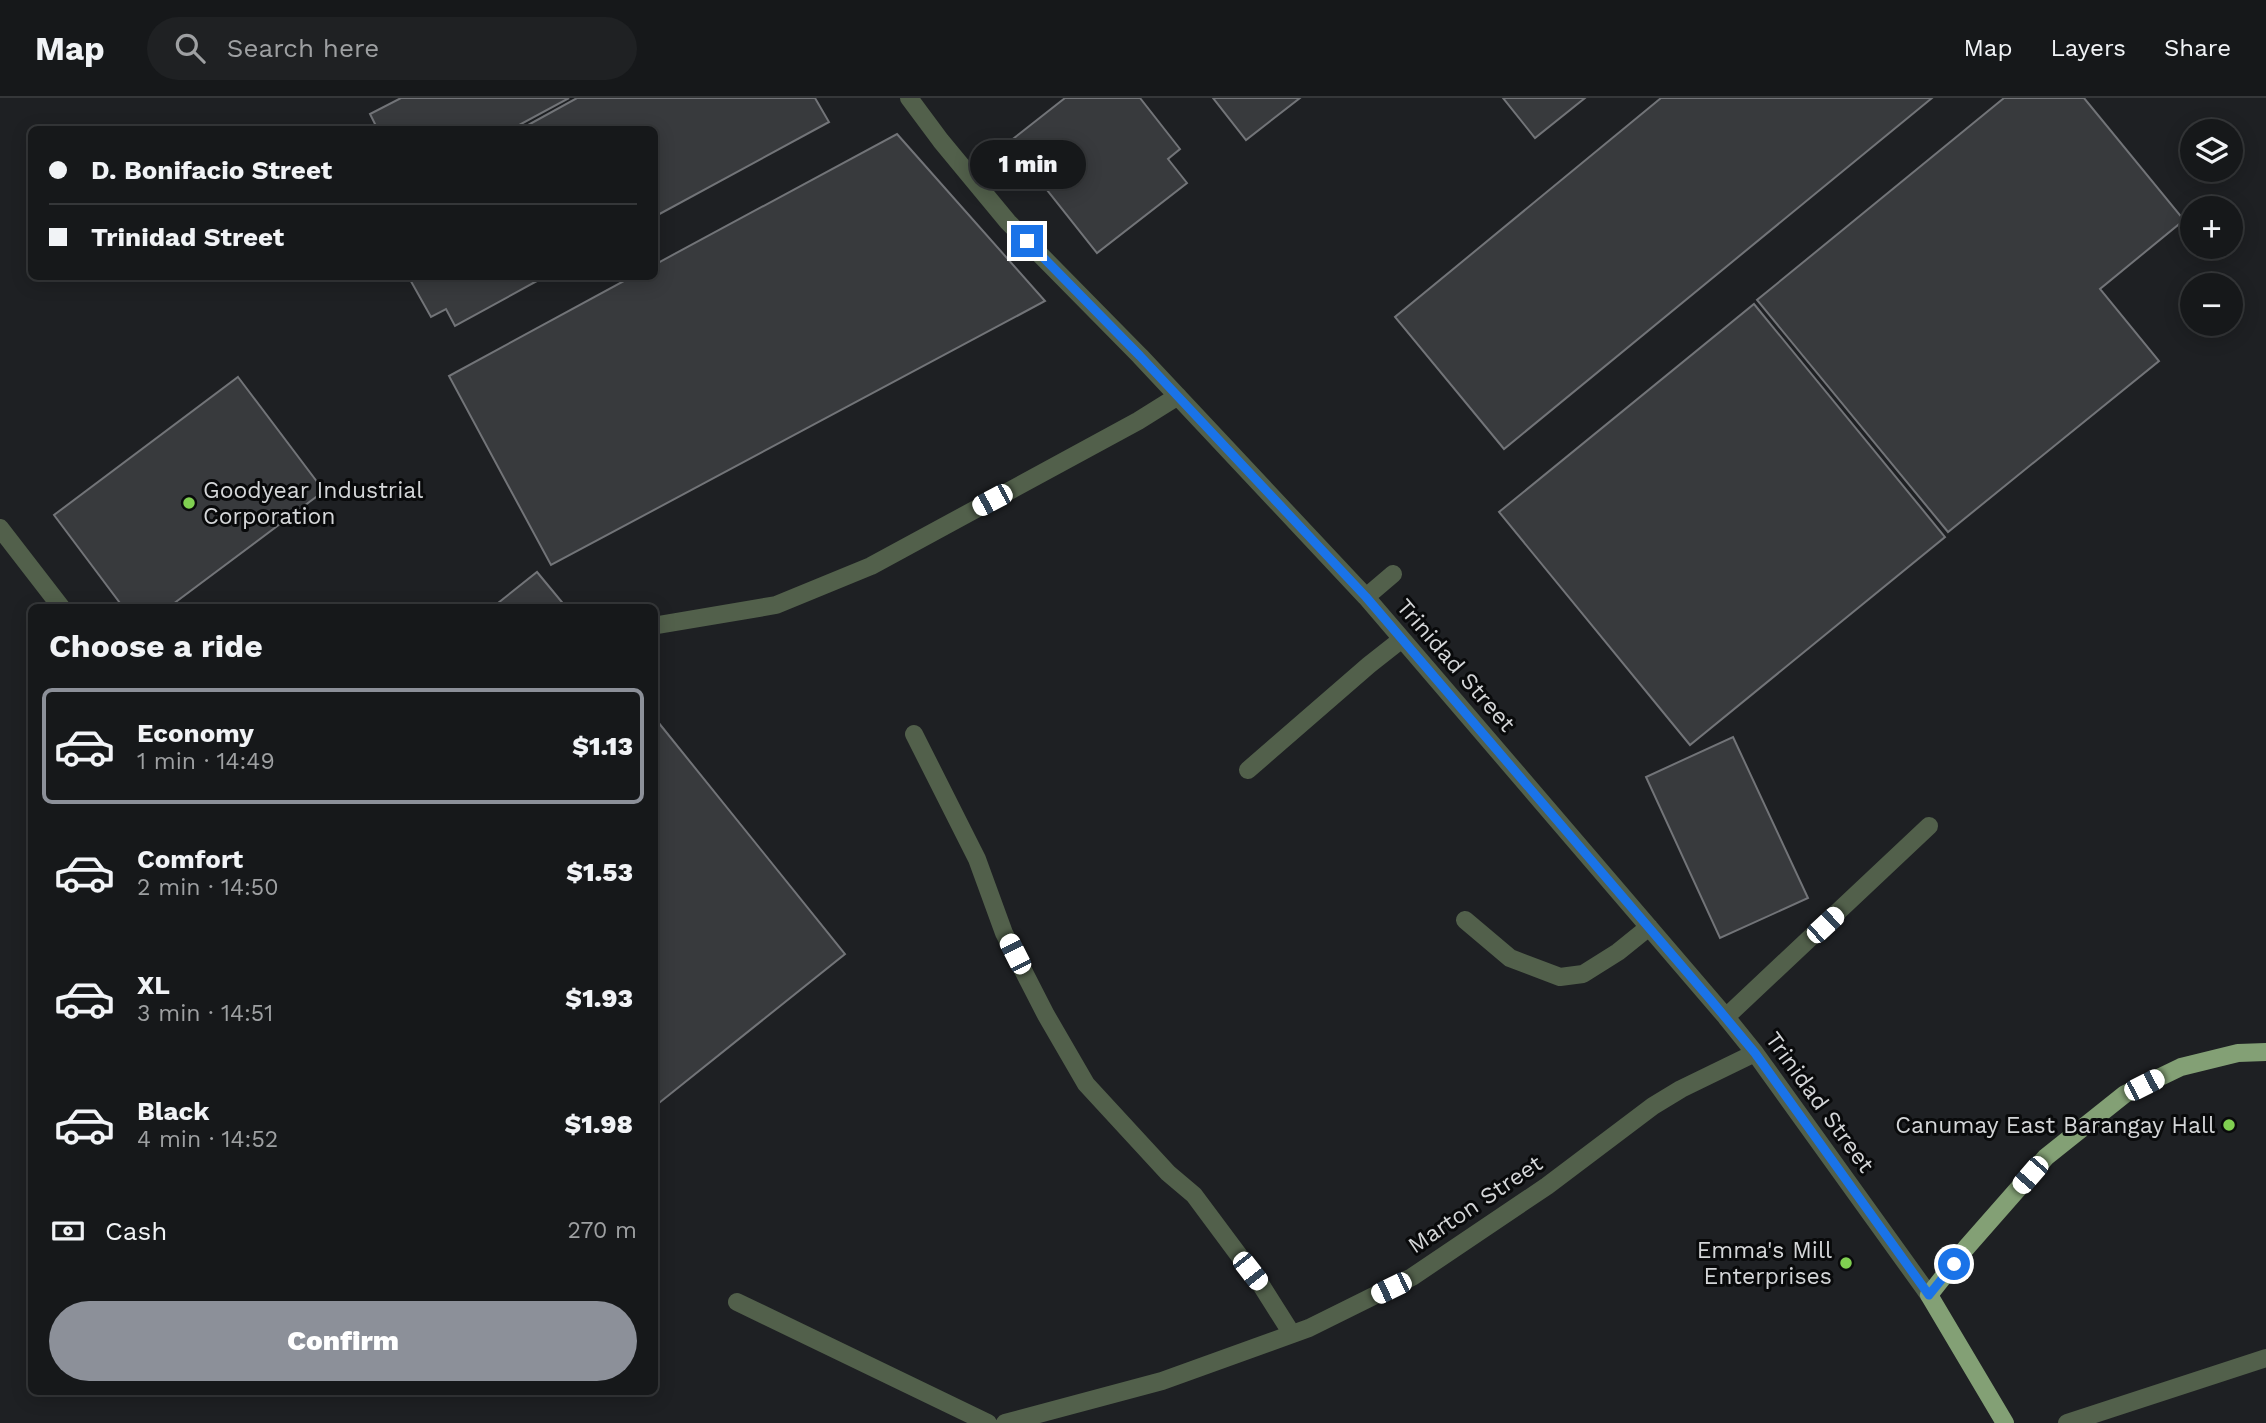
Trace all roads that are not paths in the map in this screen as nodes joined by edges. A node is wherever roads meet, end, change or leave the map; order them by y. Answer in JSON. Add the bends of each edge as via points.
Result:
{"nodes":[{"id":1,"x":909,"y":98,"type":"edge"},
{"id":2,"x":1178,"y":396,"type":"junction"},
{"id":3,"x":0,"y":528,"type":"edge"},
{"id":4,"x":1393,"y":575,"type":"dead end"},
{"id":5,"x":1366,"y":597,"type":"junction"},
{"id":6,"x":59,"y":604,"type":"edge"},
{"id":7,"x":658,"y":625,"type":"dead end"},
{"id":8,"x":1402,"y":639,"type":"junction"},
{"id":9,"x":914,"y":734,"type":"dead end"},
{"id":10,"x":1248,"y":770,"type":"dead end"},
{"id":11,"x":1929,"y":826,"type":"dead end"},
{"id":12,"x":1465,"y":920,"type":"dead end"},
{"id":13,"x":1649,"y":928,"type":"junction"},
{"id":14,"x":1726,"y":1017,"type":"junction"},
{"id":15,"x":2266,"y":1052,"type":"edge"},
{"id":16,"x":1755,"y":1053,"type":"junction"},
{"id":17,"x":1929,"y":1295,"type":"junction"},
{"id":18,"x":737,"y":1302,"type":"dead end"},
{"id":19,"x":1292,"y":1334,"type":"junction"},
{"id":20,"x":2266,"y":1358,"type":"edge"},
{"id":21,"x":988,"y":1423,"type":"edge"},
{"id":22,"x":1004,"y":1423,"type":"edge"},
{"id":23,"x":2005,"y":1423,"type":"edge"},
{"id":24,"x":2067,"y":1423,"type":"edge"}],
"edges":[{"from":1,"to":2,"type":"street","name":"Trinidad Street","via":[[1008,222]]},
{"from":2,"to":5,"type":"street","name":"Trinidad Street"},
{"from":2,"to":7,"type":"street","via":[[871,566],[776,606]]},
{"from":3,"to":6,"type":"street"},
{"from":4,"to":5,"type":"street"},
{"from":5,"to":8,"type":"street","name":"Trinidad Street"},
{"from":8,"to":10,"type":"street"},
{"from":8,"to":13,"type":"street","name":"Trinidad Street"},
{"from":9,"to":19,"type":"street","via":[[977,859],[1004,933],[1086,1084],[1194,1195]]},
{"from":11,"to":14,"type":"street"},
{"from":12,"to":13,"type":"street","via":[[1510,958],[1560,977],[1583,974]]},
{"from":13,"to":14,"type":"street","name":"Trinidad Street"},
{"from":14,"to":16,"type":"street","name":"Trinidad Street"},
{"from":15,"to":17,"type":"main road","via":[[2238,1053],[2181,1067],[2125,1094],[2046,1157]]},
{"from":16,"to":17,"type":"street","name":"Trinidad Street"},
{"from":16,"to":19,"type":"street","name":"Marton Street","via":[[1653,1106],[1547,1186],[1412,1278]]},
{"from":17,"to":23,"type":"main road"},
{"from":18,"to":21,"type":"street"},
{"from":19,"to":22,"type":"street","name":"Marton Street","via":[[1162,1381]]},
{"from":20,"to":24,"type":"street"}]}
